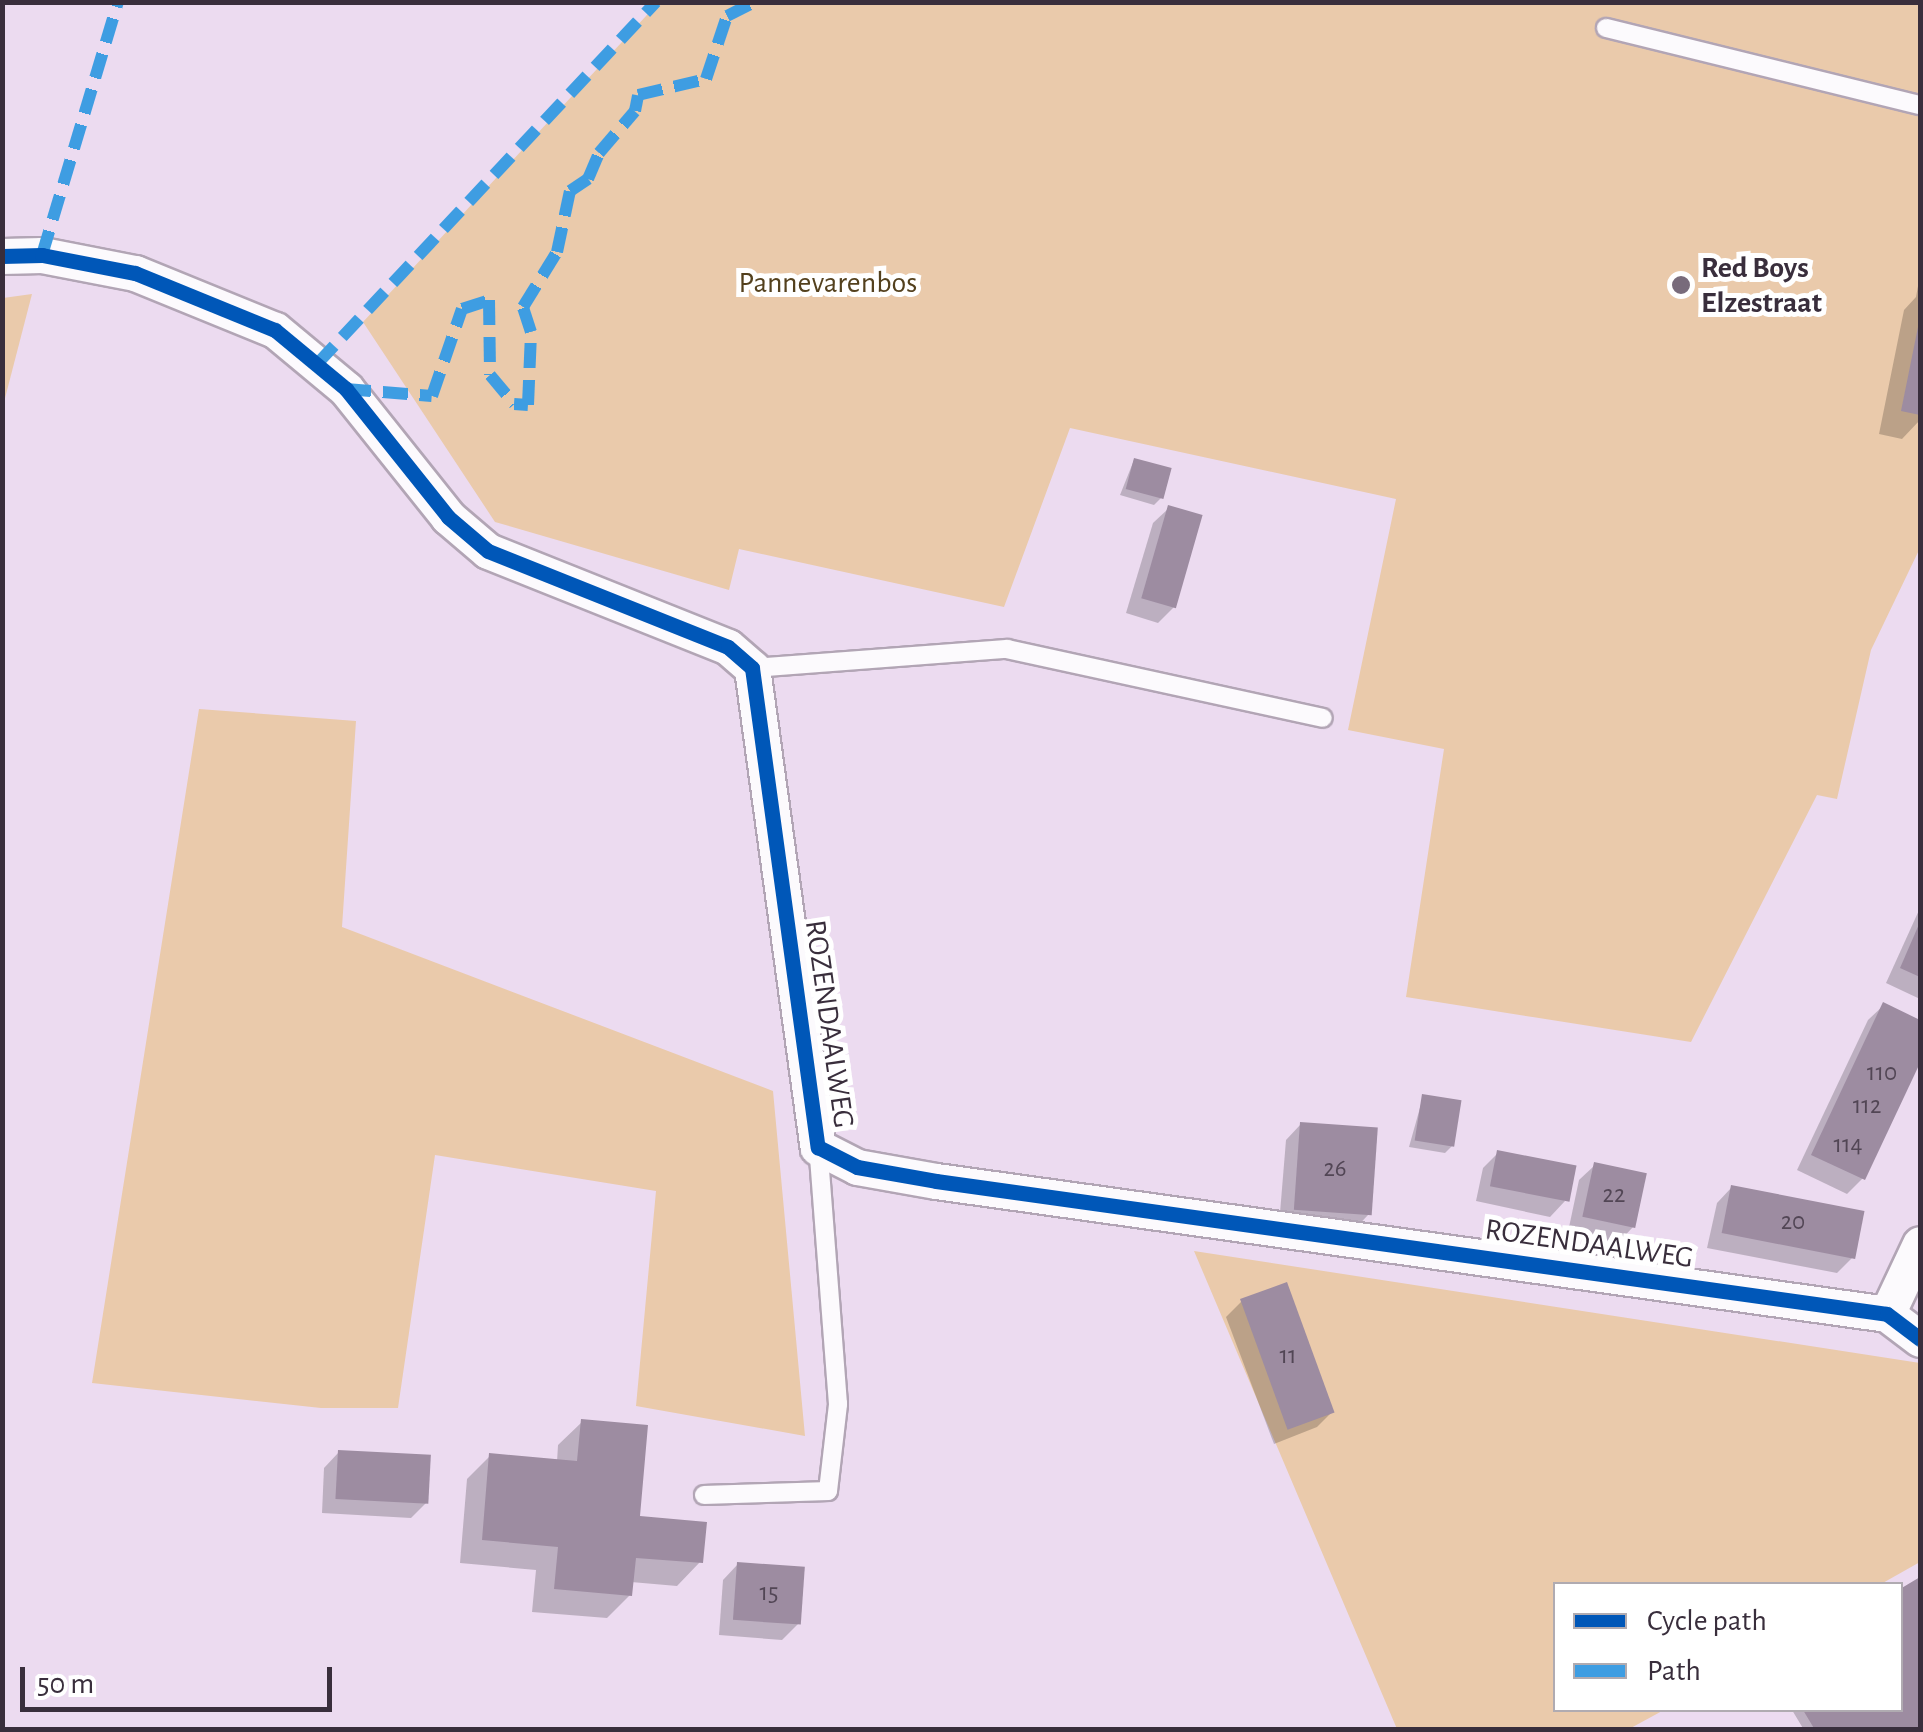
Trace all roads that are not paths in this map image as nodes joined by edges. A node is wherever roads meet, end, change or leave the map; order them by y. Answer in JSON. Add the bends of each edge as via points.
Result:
{"nodes":[{"id":1,"x":1606,"y":28,"type":"dead end"},
{"id":2,"x":1920,"y":105,"type":"edge"},
{"id":3,"x":2,"y":256,"type":"edge"},
{"id":4,"x":752,"y":668,"type":"junction"},
{"id":5,"x":1323,"y":718,"type":"dead end"},
{"id":6,"x":818,"y":1147,"type":"junction"},
{"id":7,"x":1920,"y":1244,"type":"edge"},
{"id":8,"x":1887,"y":1314,"type":"junction"},
{"id":9,"x":1920,"y":1340,"type":"edge"},
{"id":10,"x":704,"y":1495,"type":"dead end"}],
"edges":[{"from":1,"to":2,"type":"lane"},
{"from":3,"to":4,"type":"street","via":[[42,255],[135,273],[275,330],[346,389],[448,518],[488,551],[728,647]]},
{"from":4,"to":5,"type":"lane","via":[[1007,649]]},
{"from":4,"to":6,"type":"street","name":"ROZENDAALWEG"},
{"from":6,"to":8,"type":"street","name":"ROZENDAALWEG","via":[[858,1167],[936,1181]]},
{"from":6,"to":10,"type":"lane","via":[[838,1404],[828,1491]]},
{"from":7,"to":8,"type":"street"},
{"from":8,"to":9,"type":"street"}]}
